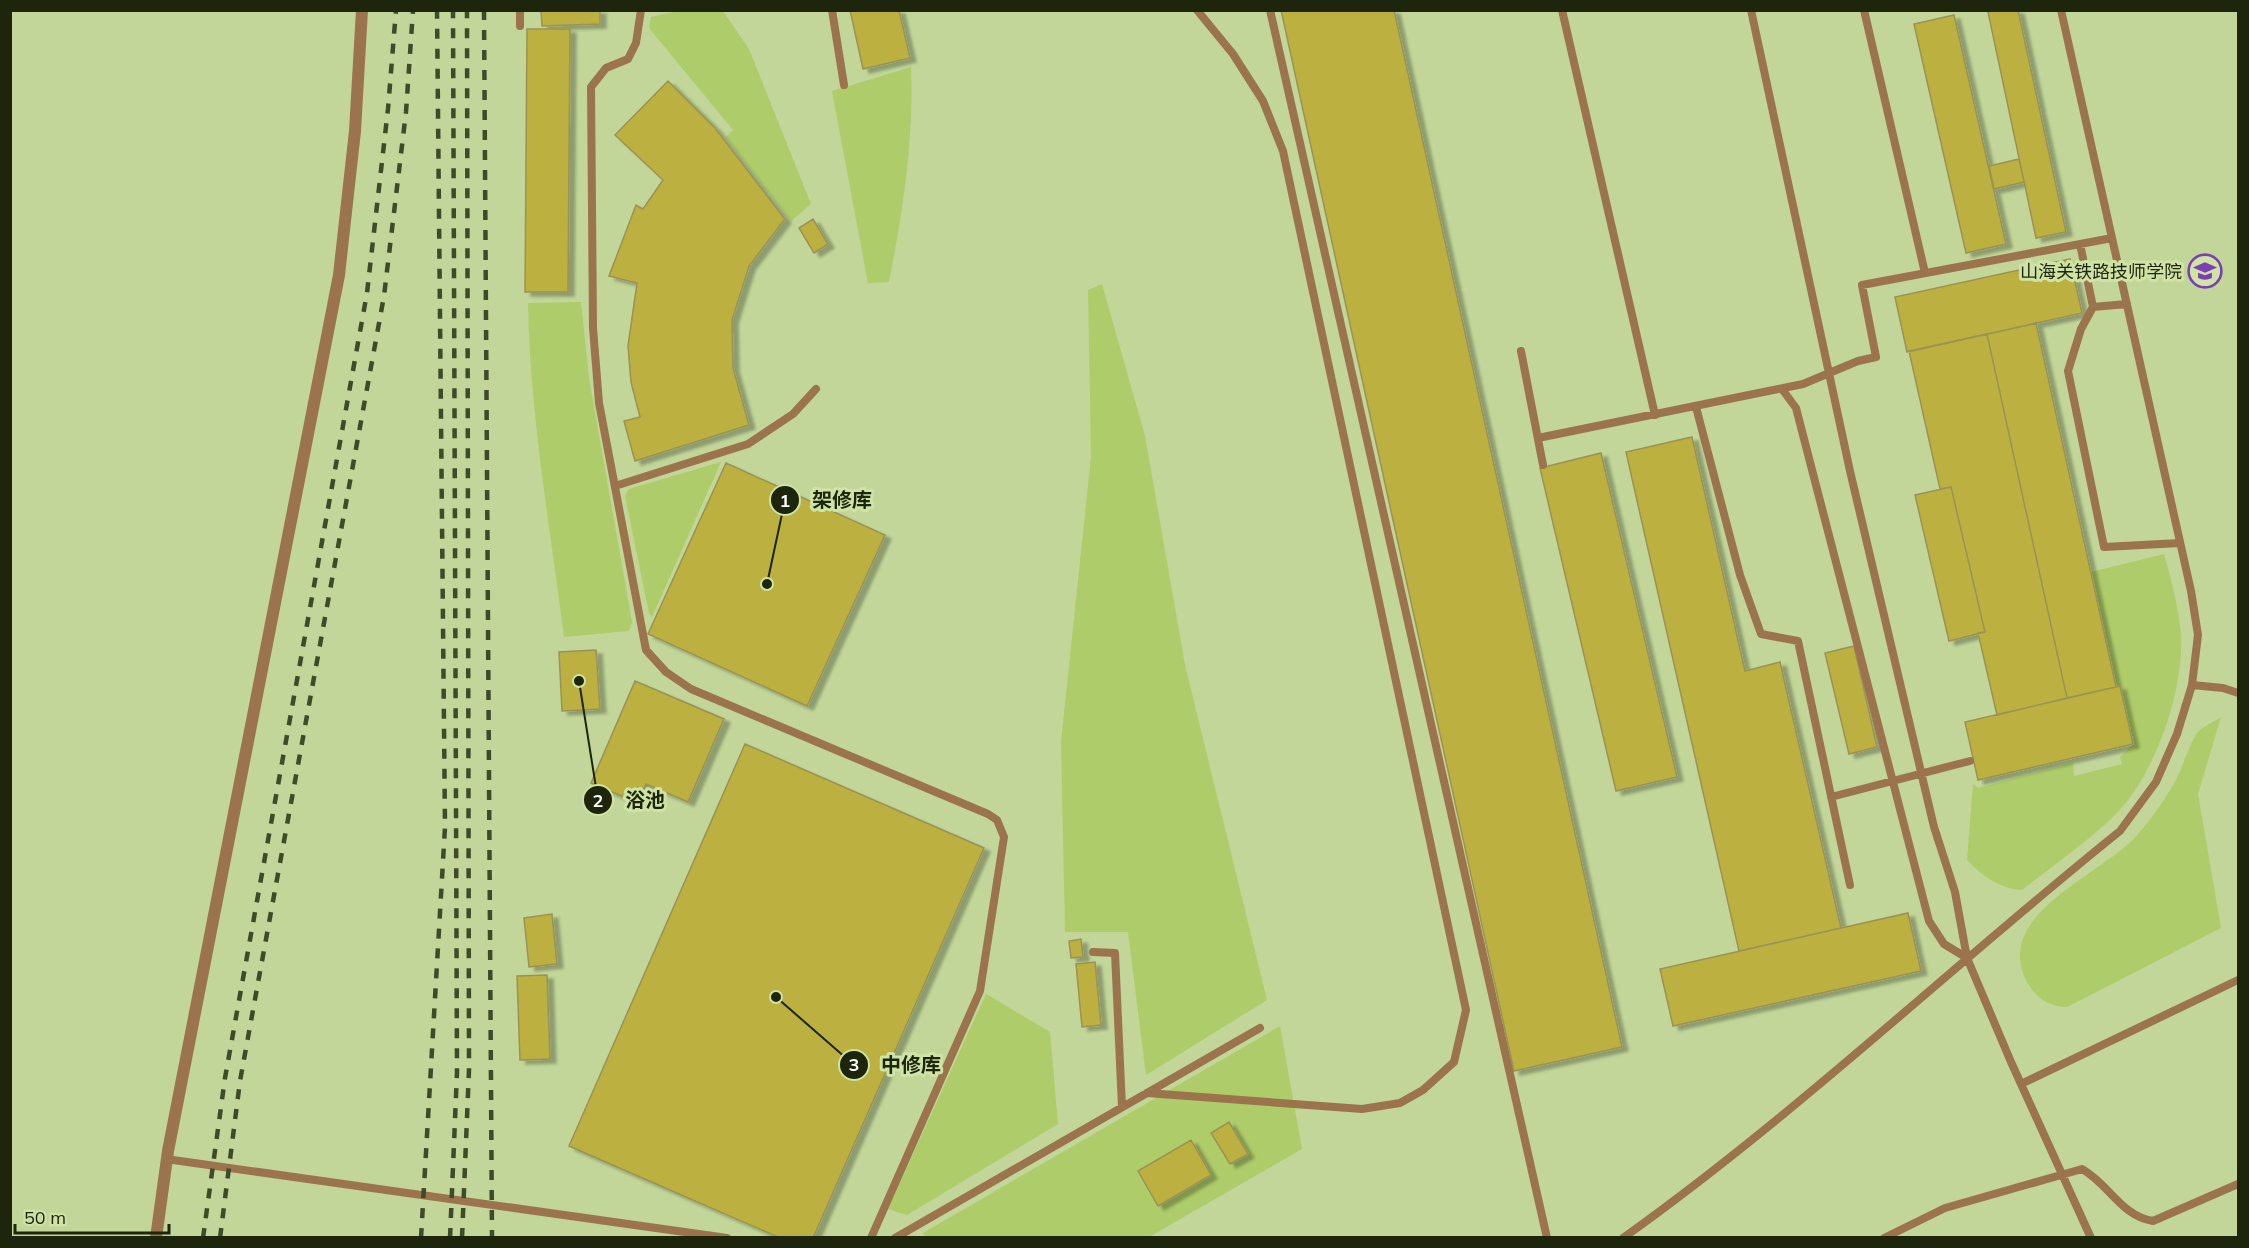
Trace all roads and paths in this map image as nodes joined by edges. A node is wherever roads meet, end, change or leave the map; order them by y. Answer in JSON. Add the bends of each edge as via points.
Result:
{"nodes":[{"id":1,"x":362,"y":10,"type":"edge"},
{"id":2,"x":520,"y":10,"type":"edge"},
{"id":3,"x":640,"y":10,"type":"edge"},
{"id":4,"x":832,"y":10,"type":"edge"},
{"id":5,"x":1197,"y":10,"type":"edge"},
{"id":6,"x":1270,"y":10,"type":"edge"},
{"id":7,"x":1563,"y":10,"type":"edge"},
{"id":8,"x":1751,"y":10,"type":"edge"},
{"id":9,"x":1864,"y":10,"type":"edge"},
{"id":10,"x":2061,"y":10,"type":"edge"},
{"id":11,"x":520,"y":26,"type":"dead end"},
{"id":12,"x":844,"y":85,"type":"dead end"},
{"id":13,"x":2112,"y":238,"type":"junction"},
{"id":14,"x":2080,"y":244,"type":"junction"},
{"id":15,"x":1925,"y":273,"type":"junction"},
{"id":16,"x":2127,"y":304,"type":"junction"},
{"id":17,"x":2093,"y":307,"type":"junction"},
{"id":18,"x":1521,"y":351,"type":"dead end"},
{"id":19,"x":1830,"y":373,"type":"junction"},
{"id":20,"x":816,"y":389,"type":"dead end"},
{"id":21,"x":1782,"y":389,"type":"junction"},
{"id":22,"x":1696,"y":407,"type":"junction"},
{"id":23,"x":1655,"y":415,"type":"junction"},
{"id":24,"x":1538,"y":438,"type":"junction"},
{"id":25,"x":1543,"y":465,"type":"dead end"},
{"id":26,"x":615,"y":486,"type":"junction"},
{"id":27,"x":2180,"y":543,"type":"junction"},
{"id":28,"x":2192,"y":685,"type":"junction"},
{"id":29,"x":2238,"y":693,"type":"edge"},
{"id":30,"x":1970,"y":761,"type":"dead end"},
{"id":31,"x":1921,"y":772,"type":"junction"},
{"id":32,"x":1892,"y":782,"type":"junction"},
{"id":33,"x":1830,"y":797,"type":"junction"},
{"id":34,"x":1850,"y":885,"type":"dead end"},
{"id":35,"x":1093,"y":952,"type":"dead end"},
{"id":36,"x":1967,"y":958,"type":"junction"},
{"id":37,"x":2238,"y":980,"type":"edge"},
{"id":38,"x":1260,"y":1028,"type":"dead end"},
{"id":39,"x":2020,"y":1084,"type":"junction"},
{"id":40,"x":1147,"y":1093,"type":"junction"},
{"id":41,"x":1122,"y":1107,"type":"junction"},
{"id":42,"x":166,"y":1159,"type":"junction"},
{"id":43,"x":2061,"y":1173,"type":"junction"},
{"id":44,"x":2238,"y":1184,"type":"edge"},
{"id":45,"x":1628,"y":1236,"type":"edge"},
{"id":46,"x":156,"y":1238,"type":"edge"},
{"id":47,"x":727,"y":1238,"type":"edge"},
{"id":48,"x":871,"y":1238,"type":"edge"},
{"id":49,"x":895,"y":1238,"type":"edge"},
{"id":50,"x":1547,"y":1238,"type":"edge"},
{"id":51,"x":1884,"y":1238,"type":"edge"},
{"id":52,"x":2091,"y":1238,"type":"edge"}],
"edges":[{"from":1,"to":42,"type":"street","via":[[355,131],[339,275]]},
{"from":2,"to":11,"type":"lane"},
{"from":3,"to":26,"type":"lane","via":[[636,43],[628,58],[606,68],[591,87],[593,328],[599,403]]},
{"from":4,"to":12,"type":"lane"},
{"from":5,"to":40,"type":"lane","via":[[1233,54],[1263,101],[1283,150],[1466,1010],[1454,1062],[1423,1090],[1400,1103],[1362,1109]]},
{"from":6,"to":50,"type":"lane"},
{"from":7,"to":23,"type":"lane"},
{"from":8,"to":19,"type":"lane"},
{"from":9,"to":15,"type":"lane"},
{"from":10,"to":13,"type":"lane"},
{"from":13,"to":14,"type":"lane"},
{"from":13,"to":16,"type":"lane"},
{"from":14,"to":15,"type":"lane"},
{"from":14,"to":17,"type":"lane"},
{"from":15,"to":19,"type":"lane","via":[[1862,285],[1876,357]]},
{"from":16,"to":17,"type":"lane"},
{"from":16,"to":27,"type":"lane"},
{"from":17,"to":27,"type":"lane","via":[[2081,329],[2068,371],[2104,547]]},
{"from":18,"to":24,"type":"lane"},
{"from":19,"to":21,"type":"lane"},
{"from":19,"to":31,"type":"lane"},
{"from":20,"to":26,"type":"lane","via":[[794,414],[748,444]]},
{"from":21,"to":22,"type":"lane"},
{"from":21,"to":32,"type":"lane","via":[[1796,408]]},
{"from":22,"to":23,"type":"lane"},
{"from":22,"to":33,"type":"lane","via":[[1740,575],[1761,634],[1798,641]]},
{"from":23,"to":24,"type":"lane"},
{"from":24,"to":25,"type":"lane"},
{"from":26,"to":48,"type":"lane","via":[[646,650],[666,672],[691,689],[988,814],[997,820],[1004,837],[980,991]]},
{"from":27,"to":28,"type":"lane","via":[[2198,635]]},
{"from":28,"to":29,"type":"lane"},
{"from":28,"to":36,"type":"lane","via":[[2156,782],[2120,831]]},
{"from":30,"to":31,"type":"lane"},
{"from":31,"to":32,"type":"lane"},
{"from":31,"to":36,"type":"lane","via":[[1954,892]]},
{"from":32,"to":33,"type":"lane"},
{"from":32,"to":36,"type":"lane","via":[[1929,921],[1944,944]]},
{"from":33,"to":34,"type":"lane"},
{"from":35,"to":41,"type":"lane","via":[[1115,953]]},
{"from":36,"to":39,"type":"lane"},
{"from":36,"to":45,"type":"lane","via":[[1777,1121]]},
{"from":37,"to":39,"type":"lane"},
{"from":38,"to":40,"type":"lane"},
{"from":39,"to":43,"type":"lane"},
{"from":40,"to":41,"type":"lane"},
{"from":41,"to":49,"type":"lane"},
{"from":42,"to":46,"type":"street"},
{"from":42,"to":47,"type":"lane"},
{"from":43,"to":44,"type":"lane","via":[[2082,1169],[2096,1176],[2137,1219],[2152,1221]]},
{"from":43,"to":51,"type":"lane","via":[[1946,1208]]},
{"from":43,"to":52,"type":"lane"}]}
